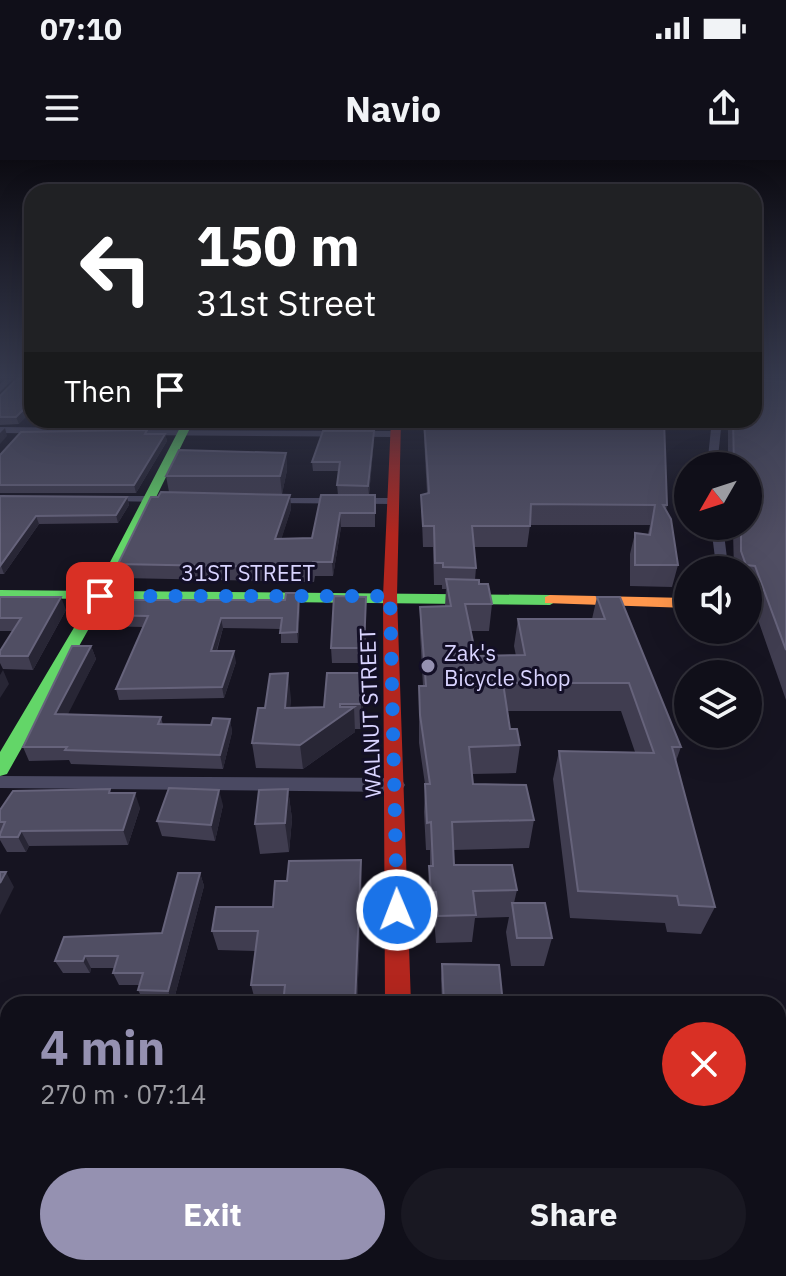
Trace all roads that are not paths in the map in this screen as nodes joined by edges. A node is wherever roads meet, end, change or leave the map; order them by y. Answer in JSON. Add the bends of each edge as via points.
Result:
{"nodes":[{"id":1,"x":57,"y":431,"type":"edge"},
{"id":2,"x":131,"y":431,"type":"edge"},
{"id":3,"x":183,"y":431,"type":"edge"},
{"id":4,"x":396,"y":431,"type":"edge"},
{"id":5,"x":716,"y":431,"type":"edge"},
{"id":6,"x":106,"y":432,"type":"edge"},
{"id":7,"x":121,"y":432,"type":"edge"},
{"id":8,"x":714,"y":452,"type":"edge"},
{"id":9,"x":89,"y":498,"type":"edge"},
{"id":10,"x":148,"y":498,"type":"junction"},
{"id":11,"x":179,"y":499,"type":"edge"},
{"id":12,"x":256,"y":500,"type":"edge"},
{"id":13,"x":393,"y":501,"type":"junction"},
{"id":14,"x":0,"y":594,"type":"edge"},
{"id":15,"x":100,"y":596,"type":"junction"},
{"id":16,"x":390,"y":596,"type":"junction"},
{"id":17,"x":674,"y":603,"type":"edge"},
{"id":18,"x":0,"y":769,"type":"edge"},
{"id":19,"x":0,"y":782,"type":"edge"},
{"id":20,"x":396,"y":785,"type":"junction"},
{"id":21,"x":398,"y":996,"type":"edge"}],
"edges":[{"from":1,"to":6,"type":"street"},
{"from":2,"to":7,"type":"street"},
{"from":3,"to":10,"type":"street"},
{"from":4,"to":13,"type":"street","name":"WALNUT STREET"},
{"from":5,"to":8,"type":"street"},
{"from":9,"to":10,"type":"street"},
{"from":10,"to":11,"type":"street"},
{"from":10,"to":15,"type":"street"},
{"from":12,"to":13,"type":"street"},
{"from":13,"to":16,"type":"street","name":"WALNUT STREET"},
{"from":14,"to":15,"type":"street","name":"31ST STREET"},
{"from":15,"to":16,"type":"street","name":"31ST STREET"},
{"from":15,"to":18,"type":"street"},
{"from":16,"to":17,"type":"street","name":"31ST STREET"},
{"from":16,"to":20,"type":"street","name":"WALNUT STREET"},
{"from":19,"to":20,"type":"street"},
{"from":20,"to":21,"type":"street","name":"WALNUT STREET"}]}
